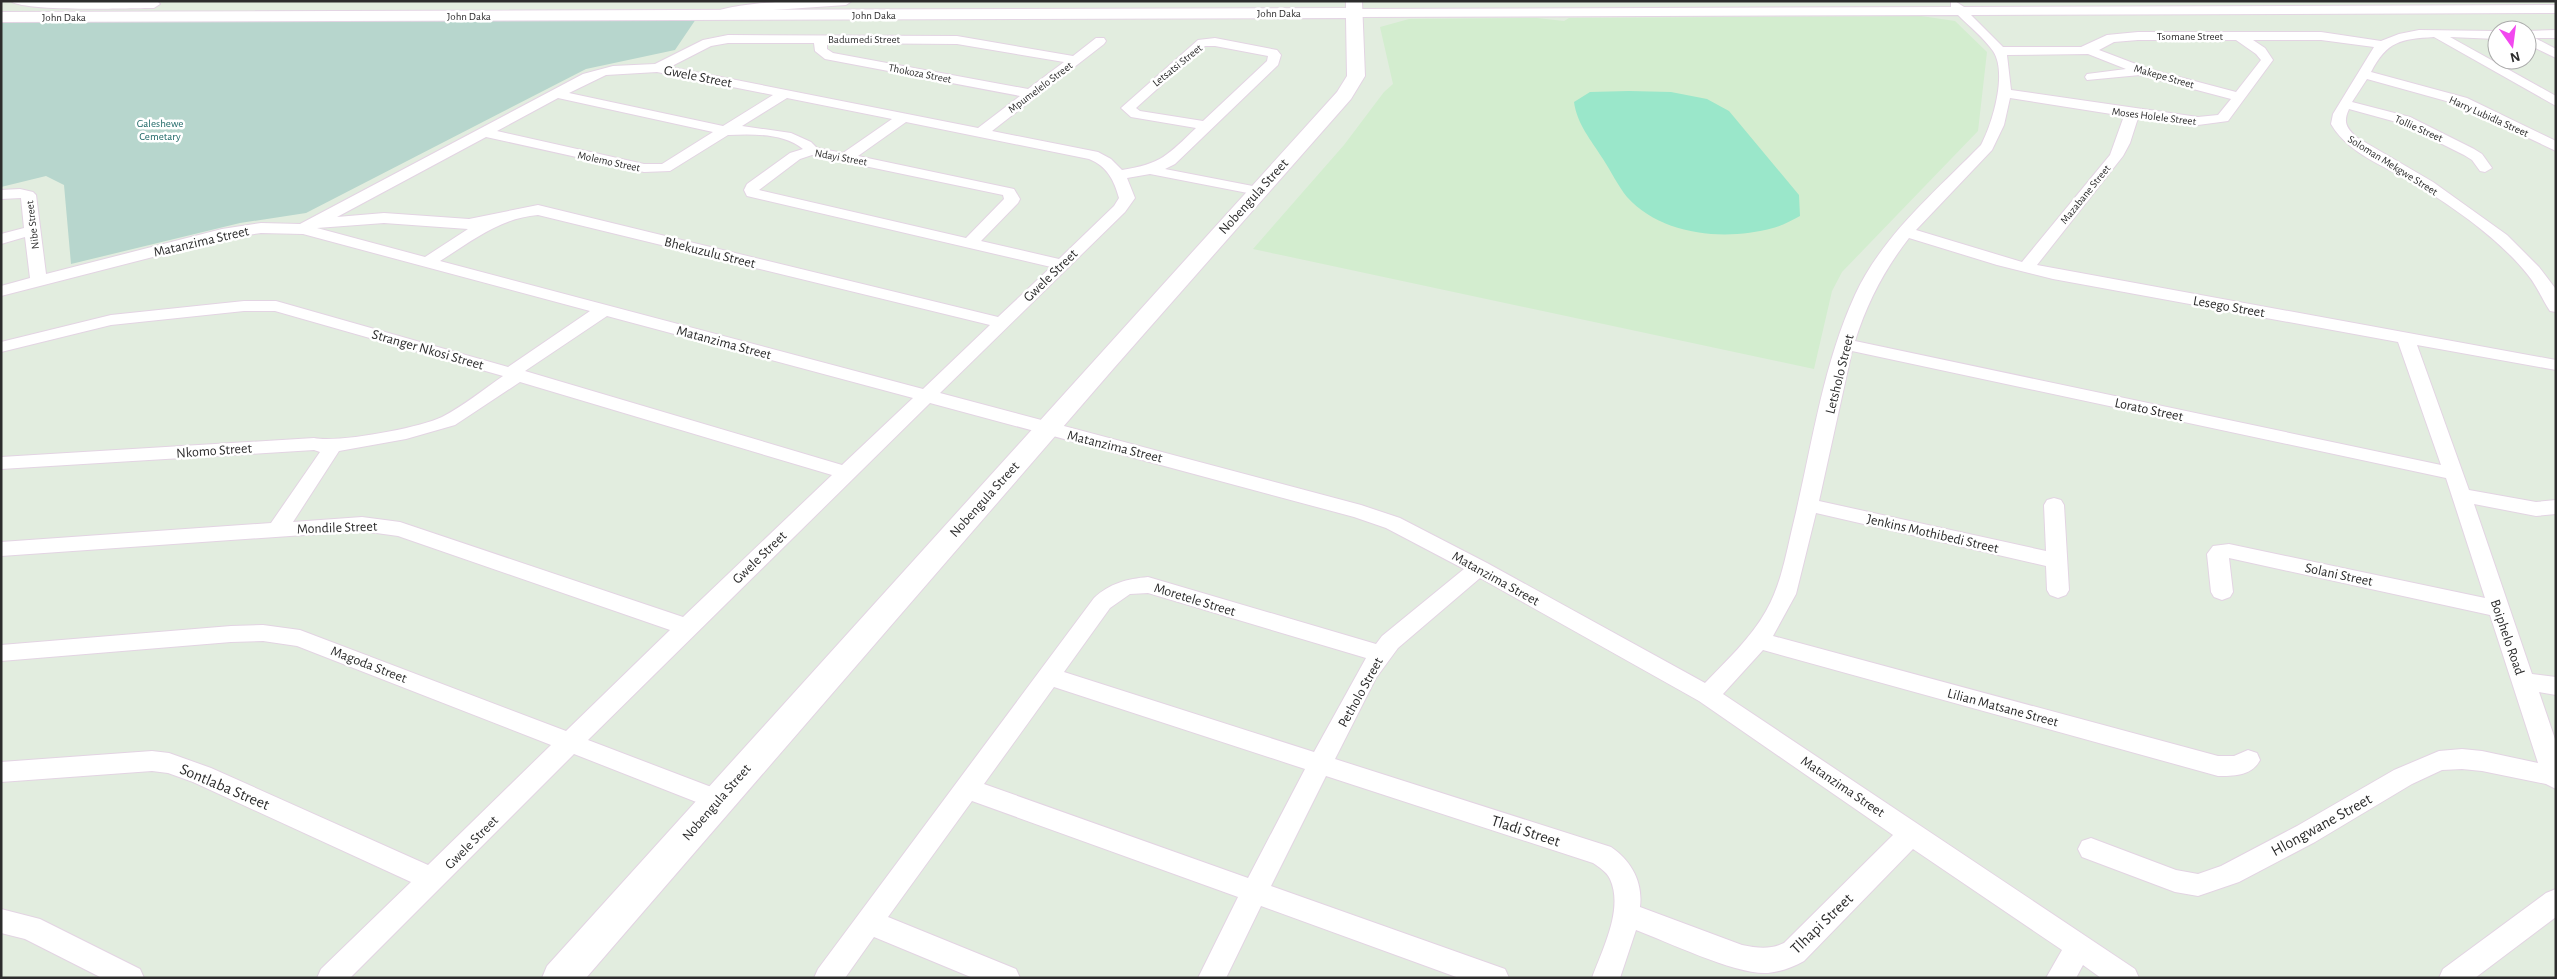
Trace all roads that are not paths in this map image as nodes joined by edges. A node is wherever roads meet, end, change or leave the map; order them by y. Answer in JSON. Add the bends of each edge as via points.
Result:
{"nodes":[{"id":1,"x":17,"y":1,"type":"edge"},
{"id":2,"x":730,"y":1,"type":"edge"},
{"id":3,"x":846,"y":1,"type":"edge"},
{"id":4,"x":156,"y":2,"type":"edge"},
{"id":5,"x":1956,"y":6,"type":"edge"},
{"id":6,"x":1354,"y":7,"type":"edge"},
{"id":7,"x":2556,"y":9,"type":"edge"},
{"id":8,"x":719,"y":15,"type":"junction"},
{"id":9,"x":132,"y":17,"type":"junction"},
{"id":10,"x":1,"y":18,"type":"edge"},
{"id":11,"x":2537,"y":34,"type":"edge"},
{"id":12,"x":2556,"y":34,"type":"edge"},
{"id":13,"x":2438,"y":35,"type":"junction"},
{"id":14,"x":2487,"y":35,"type":"edge"},
{"id":15,"x":2239,"y":36,"type":"junction"},
{"id":16,"x":820,"y":39,"type":"junction"},
{"id":17,"x":1100,"y":42,"type":"dead end"},
{"id":18,"x":2537,"y":44,"type":"edge"},
{"id":19,"x":2382,"y":45,"type":"junction"},
{"id":20,"x":2089,"y":50,"type":"junction"},
{"id":21,"x":2000,"y":51,"type":"junction"},
{"id":22,"x":2556,"y":54,"type":"edge"},
{"id":23,"x":1075,"y":60,"type":"junction"},
{"id":24,"x":657,"y":68,"type":"junction"},
{"id":25,"x":2144,"y":72,"type":"junction"},
{"id":26,"x":2363,"y":74,"type":"junction"},
{"id":27,"x":2092,"y":77,"type":"dead end"},
{"id":28,"x":786,"y":93,"type":"junction"},
{"id":29,"x":2004,"y":93,"type":"junction"},
{"id":30,"x":556,"y":94,"type":"junction"},
{"id":31,"x":1031,"y":94,"type":"junction"},
{"id":32,"x":2240,"y":97,"type":"junction"},
{"id":33,"x":2556,"y":102,"type":"edge"},
{"id":34,"x":2345,"y":104,"type":"junction"},
{"id":35,"x":2132,"y":114,"type":"junction"},
{"id":36,"x":904,"y":117,"type":"junction"},
{"id":37,"x":1207,"y":126,"type":"junction"},
{"id":38,"x":728,"y":131,"type":"junction"},
{"id":39,"x":482,"y":132,"type":"junction"},
{"id":40,"x":981,"y":132,"type":"junction"},
{"id":41,"x":2556,"y":147,"type":"edge"},
{"id":42,"x":812,"y":151,"type":"junction"},
{"id":43,"x":847,"y":157,"type":"junction"},
{"id":44,"x":2485,"y":168,"type":"dead end"},
{"id":45,"x":1150,"y":170,"type":"junction"},
{"id":46,"x":1119,"y":175,"type":"junction"},
{"id":47,"x":1258,"y":191,"type":"junction"},
{"id":48,"x":1,"y":196,"type":"edge"},
{"id":49,"x":496,"y":220,"type":"junction"},
{"id":50,"x":308,"y":226,"type":"junction"},
{"id":51,"x":32,"y":232,"type":"junction"},
{"id":52,"x":1906,"y":232,"type":"junction"},
{"id":53,"x":1,"y":239,"type":"edge"},
{"id":54,"x":970,"y":243,"type":"junction"},
{"id":55,"x":429,"y":261,"type":"junction"},
{"id":56,"x":1061,"y":264,"type":"junction"},
{"id":57,"x":2026,"y":268,"type":"junction"},
{"id":58,"x":39,"y":282,"type":"junction"},
{"id":59,"x":1,"y":291,"type":"edge"},
{"id":60,"x":2556,"y":307,"type":"edge"},
{"id":61,"x":606,"y":309,"type":"junction"},
{"id":62,"x":1002,"y":323,"type":"junction"},
{"id":63,"x":2406,"y":339,"type":"junction"},
{"id":64,"x":1844,"y":344,"type":"junction"},
{"id":65,"x":1,"y":347,"type":"edge"},
{"id":66,"x":2556,"y":365,"type":"edge"},
{"id":67,"x":514,"y":374,"type":"junction"},
{"id":68,"x":927,"y":397,"type":"junction"},
{"id":69,"x":1047,"y":429,"type":"junction"},
{"id":70,"x":327,"y":447,"type":"junction"},
{"id":71,"x":1,"y":463,"type":"edge"},
{"id":72,"x":846,"y":473,"type":"junction"},
{"id":73,"x":2454,"y":474,"type":"junction"},
{"id":74,"x":2461,"y":495,"type":"junction"},
{"id":75,"x":1809,"y":504,"type":"junction"},
{"id":76,"x":2054,"y":505,"type":"dead end"},
{"id":77,"x":2556,"y":507,"type":"edge"},
{"id":78,"x":278,"y":530,"type":"junction"},
{"id":79,"x":1,"y":549,"type":"edge"},
{"id":80,"x":2057,"y":561,"type":"junction"},
{"id":81,"x":1479,"y":568,"type":"junction"},
{"id":82,"x":2058,"y":590,"type":"dead end"},
{"id":83,"x":2222,"y":592,"type":"dead end"},
{"id":84,"x":2498,"y":609,"type":"junction"},
{"id":85,"x":687,"y":627,"type":"junction"},
{"id":86,"x":1758,"y":640,"type":"junction"},
{"id":87,"x":1,"y":652,"type":"edge"},
{"id":88,"x":1380,"y":654,"type":"junction"},
{"id":89,"x":1048,"y":676,"type":"junction"},
{"id":90,"x":2523,"y":681,"type":"junction"},
{"id":91,"x":2556,"y":686,"type":"edge"},
{"id":92,"x":1707,"y":695,"type":"junction"},
{"id":93,"x":572,"y":742,"type":"junction"},
{"id":94,"x":2248,"y":760,"type":"dead end"},
{"id":95,"x":1320,"y":766,"type":"junction"},
{"id":96,"x":1,"y":772,"type":"edge"},
{"id":97,"x":2555,"y":778,"type":"edge"},
{"id":98,"x":966,"y":788,"type":"junction"},
{"id":99,"x":718,"y":800,"type":"junction"},
{"id":100,"x":1912,"y":833,"type":"junction"},
{"id":101,"x":2091,"y":849,"type":"dead end"},
{"id":102,"x":433,"y":880,"type":"junction"},
{"id":103,"x":1254,"y":892,"type":"junction"},
{"id":104,"x":2556,"y":901,"type":"edge"},
{"id":105,"x":1626,"y":914,"type":"junction"},
{"id":106,"x":1,"y":921,"type":"edge"},
{"id":107,"x":869,"y":922,"type":"junction"},
{"id":108,"x":2079,"y":947,"type":"junction"},
{"id":109,"x":130,"y":978,"type":"edge"},
{"id":110,"x":331,"y":978,"type":"edge"},
{"id":111,"x":561,"y":978,"type":"edge"},
{"id":112,"x":828,"y":978,"type":"edge"},
{"id":113,"x":1006,"y":978,"type":"edge"},
{"id":114,"x":1212,"y":978,"type":"edge"},
{"id":115,"x":1495,"y":978,"type":"edge"},
{"id":116,"x":1606,"y":978,"type":"edge"},
{"id":117,"x":2060,"y":978,"type":"edge"},
{"id":118,"x":2125,"y":978,"type":"edge"},
{"id":119,"x":2453,"y":978,"type":"edge"}],
"edges":[{"from":1,"to":4,"type":"street","via":[[41,4]]},
{"from":2,"to":8,"type":"street"},
{"from":3,"to":8,"type":"street","via":[[760,7]]},
{"from":4,"to":9,"type":"street"},
{"from":5,"to":6,"type":"street","name":"John Daka"},
{"from":5,"to":7,"type":"street","name":"John Daka"},
{"from":5,"to":21,"type":"street"},
{"from":6,"to":8,"type":"street","name":"John Daka"},
{"from":6,"to":47,"type":"street","name":"Nobengula Street","via":[[1356,76],[1352,86]]},
{"from":8,"to":9,"type":"street","name":"John Daka"},
{"from":9,"to":10,"type":"street","name":"John Daka"},
{"from":11,"to":12,"type":"street"},
{"from":13,"to":14,"type":"street"},
{"from":13,"to":19,"type":"street","via":[[2402,36]]},
{"from":13,"to":33,"type":"street"},
{"from":15,"to":19,"type":"street","name":"Tsomane Street","via":[[2321,36]]},
{"from":15,"to":20,"type":"street","name":"Tsomane Street","via":[[2120,37],[2106,40]]},
{"from":15,"to":32,"type":"street","name":"Moses Holele Street","via":[[2267,57]]},
{"from":16,"to":23,"type":"street","name":"Badumedi Street","via":[[957,40]]},
{"from":16,"to":24,"type":"street","name":"Badumedi Street","via":[[720,40],[706,43]]},
{"from":16,"to":31,"type":"street","name":"Thokoza Street","via":[[821,51],[829,56]]},
{"from":17,"to":23,"type":"street","name":"Mpumelelo Street"},
{"from":18,"to":22,"type":"street"},
{"from":19,"to":26,"type":"street","name":"Soloman Mekgwe Street"},
{"from":20,"to":21,"type":"street","name":"Tsomane Street"},
{"from":20,"to":25,"type":"street","name":"Makepe Street"},
{"from":21,"to":29,"type":"street","name":"Letsholo Street"},
{"from":23,"to":31,"type":"street","name":"Mpumelelo Street"},
{"from":24,"to":28,"type":"street","name":"Gwele Street"},
{"from":24,"to":30,"type":"street","name":"Gwele Street","via":[[600,72]]},
{"from":25,"to":27,"type":"street"},
{"from":25,"to":32,"type":"street","name":"Makepe Street"},
{"from":26,"to":34,"type":"street","name":"Soloman Mekgwe Street"},
{"from":26,"to":41,"type":"street","name":"Harry Lubidla Street","via":[[2462,101]]},
{"from":28,"to":36,"type":"street","name":"Gwele Street"},
{"from":28,"to":38,"type":"street","name":"Molemo Street"},
{"from":29,"to":35,"type":"street","name":"Moses Holele Street"},
{"from":29,"to":52,"type":"street","name":"Letsholo Street","via":[[1996,132],[1987,146]]},
{"from":30,"to":38,"type":"street"},
{"from":30,"to":39,"type":"street","name":"Gwele Street"},
{"from":31,"to":40,"type":"street","name":"Mpumelelo Street"},
{"from":32,"to":35,"type":"street","name":"Moses Holele Street","via":[[2223,118],[2210,121]]},
{"from":34,"to":44,"type":"street","name":"Tollie Street","via":[[2406,120],[2469,152]]},
{"from":34,"to":60,"type":"street","name":"Soloman Mekgwe Street","via":[[2337,119],[2338,127],[2346,136],[2434,189],[2514,250],[2540,279]]},
{"from":35,"to":57,"type":"street","name":"Mazabane Street","via":[[2116,156]]},
{"from":36,"to":40,"type":"street","name":"Gwele Street"},
{"from":36,"to":43,"type":"street"},
{"from":37,"to":37,"type":"street","name":"Letsatsi Street","via":[[1273,62],[1276,56],[1273,53],[1215,42],[1202,43],[1128,108],[1136,114]]},
{"from":37,"to":45,"type":"street","name":"Letsatsi Street","via":[[1170,161]]},
{"from":38,"to":39,"type":"street","name":"Molemo Street","via":[[671,166],[652,169]]},
{"from":38,"to":42,"type":"street","via":[[748,130],[802,140]]},
{"from":39,"to":50,"type":"street","name":"Gwele Street"},
{"from":40,"to":46,"type":"street","name":"Gwele Street","via":[[1094,155],[1106,160]]},
{"from":42,"to":43,"type":"street","name":"Ndayi Street"},
{"from":42,"to":54,"type":"street","name":"Ndayi Street","via":[[794,156],[752,186],[752,193]]},
{"from":43,"to":54,"type":"street","name":"Ndayi Street","via":[[1009,192],[1010,203]]},
{"from":45,"to":46,"type":"street","name":"Letsatsi Street"},
{"from":45,"to":47,"type":"street","name":"Letsatsi Street"},
{"from":46,"to":56,"type":"street","name":"Gwele Street","via":[[1127,198],[1124,203]]},
{"from":47,"to":69,"type":"street","name":"Nobengula Street"},
{"from":48,"to":51,"type":"street","name":"Nibe Street","via":[[28,195]]},
{"from":49,"to":50,"type":"street","via":[[469,224],[384,218]]},
{"from":49,"to":55,"type":"street","name":"Bhekuzulu Street"},
{"from":49,"to":62,"type":"street","name":"Bhekuzulu Street","via":[[516,212],[538,210]]},
{"from":50,"to":55,"type":"street","name":"Matanzima Street"},
{"from":50,"to":58,"type":"street","name":"Matanzima Street","via":[[222,234]]},
{"from":51,"to":53,"type":"street"},
{"from":51,"to":58,"type":"street","name":"Nibe Street"},
{"from":52,"to":57,"type":"street","name":"Lesego Street"},
{"from":52,"to":64,"type":"street","name":"Letsholo Street","via":[[1865,293]]},
{"from":54,"to":56,"type":"street","name":"Ndayi Street"},
{"from":55,"to":61,"type":"street","name":"Matanzima Street"},
{"from":56,"to":62,"type":"street","name":"Gwele Street"},
{"from":57,"to":63,"type":"street","name":"Lesego Street"},
{"from":58,"to":59,"type":"street","name":"Matanzima Street"},
{"from":61,"to":67,"type":"street","name":"Nkomo Street"},
{"from":61,"to":68,"type":"street","name":"Matanzima Street"},
{"from":62,"to":68,"type":"street","name":"Gwele Street"},
{"from":63,"to":66,"type":"street","name":"Lesego Street"},
{"from":63,"to":73,"type":"street","name":"Boiphelo Road"},
{"from":64,"to":73,"type":"street","name":"Lorato Street"},
{"from":64,"to":75,"type":"street","name":"Letsholo Street"},
{"from":65,"to":67,"type":"street","name":"Stranger Nkosi Street","via":[[111,320],[244,306],[276,306]]},
{"from":67,"to":70,"type":"street","name":"Nkomo Street","via":[[448,421],[406,434]]},
{"from":67,"to":72,"type":"street","name":"Stranger Nkosi Street"},
{"from":68,"to":69,"type":"street","name":"Matanzima Street"},
{"from":68,"to":72,"type":"street","name":"Gwele Street"},
{"from":69,"to":81,"type":"street","name":"Matanzima Street","via":[[1362,512],[1393,524]]},
{"from":69,"to":99,"type":"street","name":"Nobengula Street"},
{"from":70,"to":71,"type":"street","name":"Nkomo Street","via":[[314,444]]},
{"from":70,"to":78,"type":"street","via":[[330,452],[326,459]]},
{"from":72,"to":85,"type":"street","name":"Gwele Street"},
{"from":73,"to":74,"type":"street","name":"Boiphelo Road"},
{"from":74,"to":77,"type":"street","via":[[2536,509]]},
{"from":74,"to":84,"type":"street","name":"Boiphelo Road"},
{"from":75,"to":80,"type":"street","name":"Jenkins Mothibedi Street"},
{"from":75,"to":86,"type":"street","name":"Letsholo Street","via":[[1786,593]]},
{"from":76,"to":80,"type":"street"},
{"from":78,"to":79,"type":"street","name":"Mondile Street"},
{"from":78,"to":85,"type":"street","name":"Mondile Street","via":[[362,524],[400,528]]},
{"from":80,"to":82,"type":"street"},
{"from":81,"to":88,"type":"street","name":"Petholo Street","via":[[1390,642]]},
{"from":81,"to":92,"type":"street","name":"Matanzima Street"},
{"from":83,"to":84,"type":"street","name":"Solani Street","via":[[2218,554],[2229,551]]},
{"from":84,"to":90,"type":"street","name":"Boiphelo Road"},
{"from":85,"to":93,"type":"street","name":"Gwele Street"},
{"from":86,"to":92,"type":"street","name":"Letsholo Street"},
{"from":86,"to":94,"type":"street","name":"Lilian Matsane Street","via":[[2218,766],[2238,766]]},
{"from":87,"to":93,"type":"street","name":"Magoda Street","via":[[231,634],[284,634]]},
{"from":88,"to":89,"type":"street","name":"Moretele Street","via":[[1148,585],[1129,586],[1114,591],[1102,602]]},
{"from":88,"to":95,"type":"street","name":"Petholo Street"},
{"from":89,"to":95,"type":"street"},
{"from":89,"to":98,"type":"street","name":"Moretele Street"},
{"from":90,"to":91,"type":"street"},
{"from":90,"to":97,"type":"street","name":"Boiphelo Road"},
{"from":92,"to":100,"type":"street","name":"Matanzima Street"},
{"from":93,"to":99,"type":"street","name":"Magoda Street"},
{"from":93,"to":102,"type":"street","name":"Gwele Street"},
{"from":95,"to":103,"type":"street","name":"Petholo Street"},
{"from":95,"to":105,"type":"street","name":"Tladi Street","via":[[1602,855],[1616,866],[1624,878],[1628,896]]},
{"from":96,"to":102,"type":"street","name":"Sontlaba Street","via":[[136,762],[169,763]]},
{"from":97,"to":101,"type":"street","name":"Hlongwane Street","via":[[2482,761],[2439,761],[2402,777],[2230,874],[2198,885],[2175,881]]},
{"from":98,"to":103,"type":"street"},
{"from":98,"to":107,"type":"street","name":"Moretele Street"},
{"from":99,"to":111,"type":"street","name":"Nobengula Street"},
{"from":100,"to":105,"type":"street","name":"Tlhapi Street","via":[[1794,952],[1780,960],[1763,962],[1742,958]]},
{"from":100,"to":108,"type":"street","name":"Matanzima Street"},
{"from":102,"to":110,"type":"street","name":"Gwele Street"},
{"from":103,"to":114,"type":"street","name":"Petholo Street"},
{"from":103,"to":115,"type":"street"},
{"from":104,"to":119,"type":"street"},
{"from":105,"to":116,"type":"street","name":"Tladi Street"},
{"from":106,"to":109,"type":"street","via":[[30,928]]},
{"from":107,"to":112,"type":"street","name":"Moretele Street"},
{"from":107,"to":113,"type":"street"},
{"from":108,"to":117,"type":"street"},
{"from":108,"to":118,"type":"street","name":"Matanzima Street"}]}
